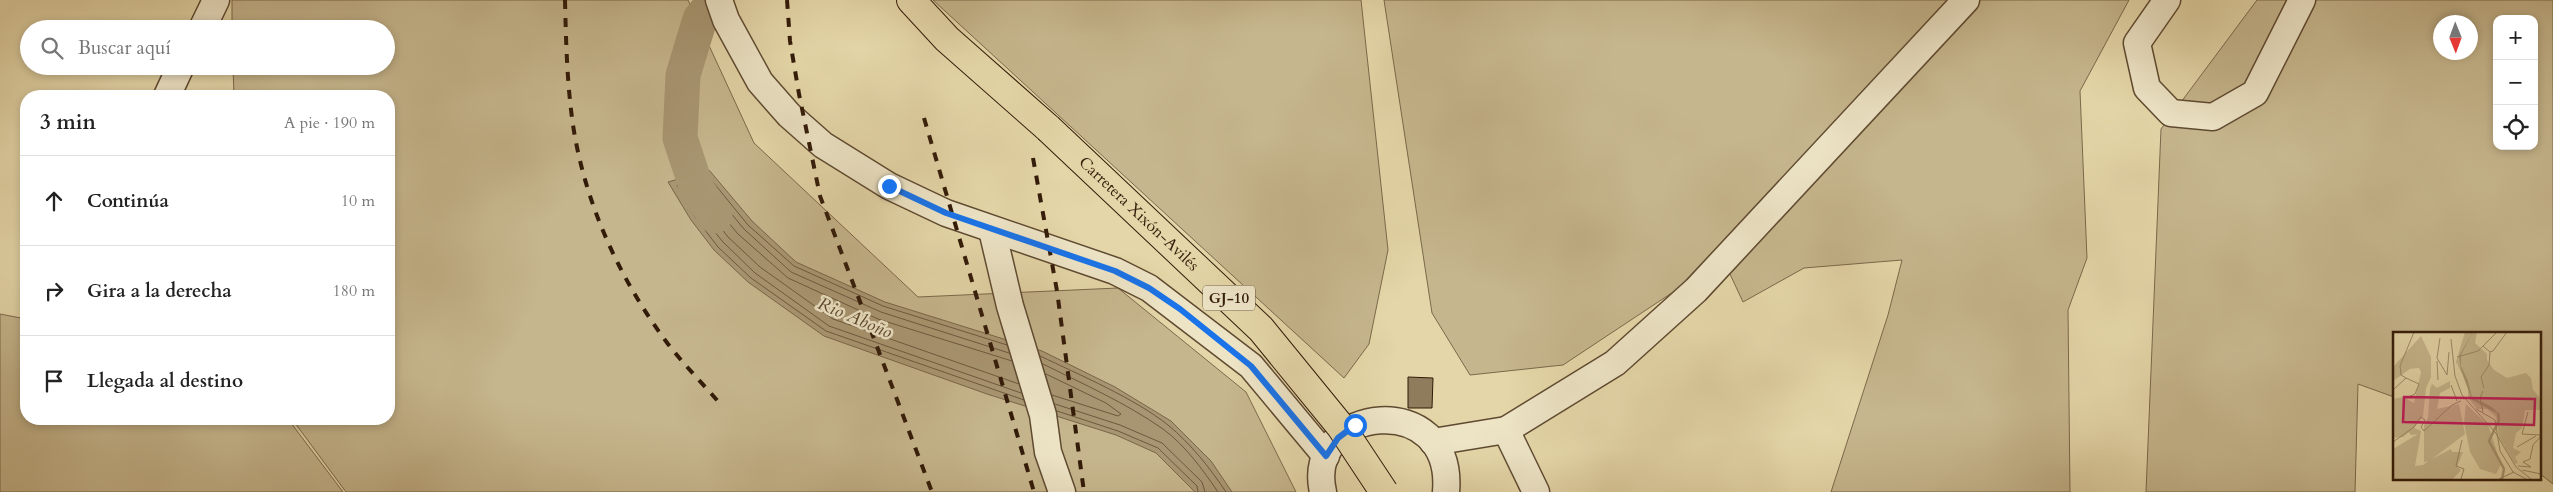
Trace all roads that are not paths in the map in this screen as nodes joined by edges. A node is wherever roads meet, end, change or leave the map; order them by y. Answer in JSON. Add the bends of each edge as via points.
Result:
{"nodes":[{"id":1,"x":216,"y":0,"type":"edge"},
{"id":2,"x":911,"y":0,"type":"edge"},
{"id":3,"x":1966,"y":0,"type":"edge"},
{"id":4,"x":2167,"y":0,"type":"edge"},
{"id":5,"x":2302,"y":0,"type":"edge"},
{"id":6,"x":723,"y":10,"type":"edge"},
{"id":7,"x":206,"y":20,"type":"edge"},
{"id":8,"x":177,"y":75,"type":"edge"},
{"id":9,"x":170,"y":90,"type":"edge"},
{"id":10,"x":992,"y":230,"type":"junction"},
{"id":11,"x":1506,"y":430,"type":"junction"},
{"id":12,"x":1433,"y":442,"type":"junction"},
{"id":13,"x":1326,"y":456,"type":"junction"},
{"id":14,"x":1062,"y":492,"type":"edge"},
{"id":15,"x":1323,"y":492,"type":"edge"},
{"id":16,"x":1384,"y":492,"type":"edge"},
{"id":17,"x":1446,"y":492,"type":"edge"},
{"id":18,"x":1536,"y":492,"type":"edge"}],
"edges":[{"from":1,"to":7,"type":"street"},
{"from":2,"to":16,"type":"highway","name":"Carretera Xixón-Avilés","number":"GJ-10","bridge":true,"via":[[947,39],[1048,128],[1261,328],[1341,427]]},
{"from":3,"to":11,"type":"street","via":[[1696,290],[1615,363]]},
{"from":4,"to":5,"type":"street","via":[[2137,43],[2147,88],[2171,113],[2212,117],[2255,93]]},
{"from":6,"to":10,"type":"street","via":[[760,82],[788,115],[823,145],[889,186]]},
{"from":8,"to":9,"type":"street"},
{"from":10,"to":13,"type":"street","via":[[1115,271],[1149,288],[1251,366]]},
{"from":10,"to":14,"type":"street","via":[[1010,306],[1043,415],[1048,452]]},
{"from":11,"to":12,"type":"street"},
{"from":11,"to":18,"type":"street"},
{"from":12,"to":13,"type":"street","via":[[1410,425],[1397,420],[1376,419],[1355,425],[1338,438]]},
{"from":12,"to":17,"type":"street","via":[[1443,459]]},
{"from":13,"to":15,"type":"street","via":[[1321,482]]}]}
